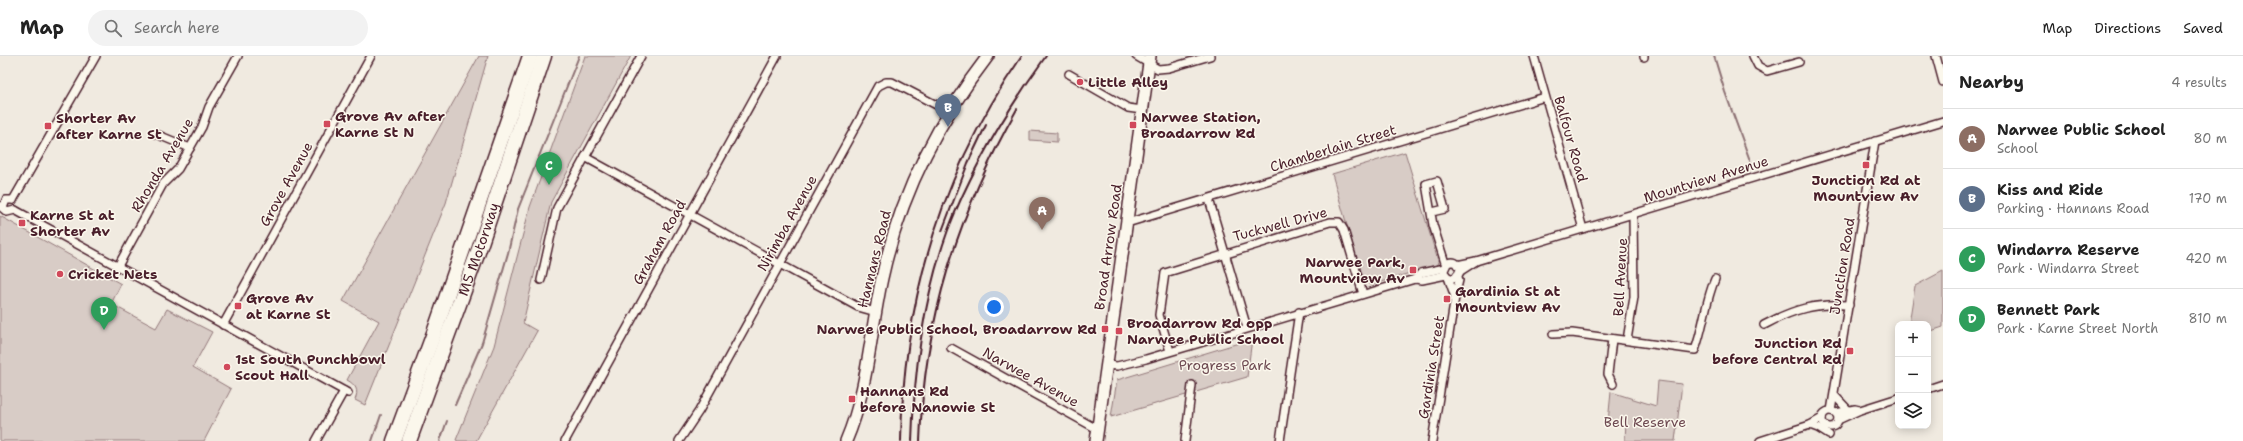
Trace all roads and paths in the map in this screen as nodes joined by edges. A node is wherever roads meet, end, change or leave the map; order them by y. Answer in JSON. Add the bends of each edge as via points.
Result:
{"nodes":[{"id":1,"x":96,"y":56,"type":"edge"},
{"id":2,"x":238,"y":56,"type":"edge"},
{"id":3,"x":371,"y":56,"type":"edge"},
{"id":4,"x":530,"y":56,"type":"edge"},
{"id":5,"x":544,"y":56,"type":"edge"},
{"id":6,"x":641,"y":56,"type":"edge"},
{"id":7,"x":777,"y":56,"type":"edge"},
{"id":8,"x":988,"y":56,"type":"edge"},
{"id":9,"x":1136,"y":56,"type":"edge"},
{"id":10,"x":1210,"y":56,"type":"edge"},
{"id":11,"x":1534,"y":56,"type":"edge"},
{"id":12,"x":1753,"y":56,"type":"edge"},
{"id":13,"x":1936,"y":56,"type":"edge"},
{"id":14,"x":1149,"y":60,"type":"edge"},
{"id":15,"x":1799,"y":62,"type":"dead end"},
{"id":16,"x":1069,"y":74,"type":"dead end"},
{"id":17,"x":1943,"y":82,"type":"edge"},
{"id":18,"x":1545,"y":97,"type":"junction"},
{"id":19,"x":1142,"y":110,"type":"junction"},
{"id":20,"x":948,"y":111,"type":"junction"},
{"id":21,"x":1943,"y":121,"type":"edge"},
{"id":22,"x":156,"y":134,"type":"dead end"},
{"id":23,"x":1875,"y":141,"type":"junction"},
{"id":24,"x":190,"y":148,"type":"junction"},
{"id":25,"x":585,"y":157,"type":"junction"},
{"id":26,"x":1209,"y":199,"type":"junction"},
{"id":27,"x":13,"y":200,"type":"junction"},
{"id":28,"x":2,"y":204,"type":"edge"},
{"id":29,"x":15,"y":210,"type":"junction"},
{"id":30,"x":1432,"y":212,"type":"dead end"},
{"id":31,"x":689,"y":215,"type":"junction"},
{"id":32,"x":1634,"y":215,"type":"junction"},
{"id":33,"x":1127,"y":223,"type":"junction"},
{"id":34,"x":1583,"y":229,"type":"junction"},
{"id":35,"x":1225,"y":253,"type":"junction"},
{"id":36,"x":1476,"y":261,"type":"junction"},
{"id":37,"x":1457,"y":264,"type":"junction"},
{"id":38,"x":780,"y":265,"type":"junction"},
{"id":39,"x":118,"y":266,"type":"junction"},
{"id":40,"x":1446,"y":272,"type":"junction"},
{"id":41,"x":1458,"y":274,"type":"junction"},
{"id":42,"x":1715,"y":279,"type":"dead end"},
{"id":43,"x":541,"y":280,"type":"dead end"},
{"id":44,"x":1363,"y":294,"type":"junction"},
{"id":45,"x":1455,"y":297,"type":"junction"},
{"id":46,"x":1849,"y":305,"type":"junction"},
{"id":47,"x":876,"y":312,"type":"junction"},
{"id":48,"x":1299,"y":312,"type":"junction"},
{"id":49,"x":223,"y":325,"type":"junction"},
{"id":50,"x":1764,"y":325,"type":"dead end"},
{"id":51,"x":1247,"y":328,"type":"junction"},
{"id":52,"x":1553,"y":334,"type":"dead end"},
{"id":53,"x":1612,"y":339,"type":"junction"},
{"id":54,"x":1627,"y":340,"type":"junction"},
{"id":55,"x":951,"y":348,"type":"dead end"},
{"id":56,"x":1170,"y":352,"type":"junction"},
{"id":57,"x":1107,"y":365,"type":"junction"},
{"id":58,"x":1612,"y":384,"type":"dead end"},
{"id":59,"x":1943,"y":384,"type":"edge"},
{"id":60,"x":1192,"y":385,"type":"dead end"},
{"id":61,"x":1931,"y":388,"type":"edge"},
{"id":62,"x":1836,"y":396,"type":"junction"},
{"id":63,"x":1895,"y":399,"type":"edge"},
{"id":64,"x":1849,"y":410,"type":"junction"},
{"id":65,"x":1860,"y":410,"type":"junction"},
{"id":66,"x":1835,"y":415,"type":"junction"},
{"id":67,"x":1822,"y":418,"type":"junction"},
{"id":68,"x":1810,"y":425,"type":"junction"},
{"id":69,"x":1829,"y":426,"type":"junction"},
{"id":70,"x":1098,"y":429,"type":"junction"},
{"id":71,"x":1829,"y":438,"type":"edge"},
{"id":72,"x":316,"y":441,"type":"edge"},
{"id":73,"x":394,"y":441,"type":"edge"},
{"id":74,"x":408,"y":441,"type":"edge"},
{"id":75,"x":565,"y":441,"type":"edge"},
{"id":76,"x":679,"y":441,"type":"edge"},
{"id":77,"x":846,"y":441,"type":"edge"},
{"id":78,"x":1096,"y":441,"type":"edge"},
{"id":79,"x":1185,"y":441,"type":"edge"},
{"id":80,"x":1280,"y":441,"type":"edge"},
{"id":81,"x":1432,"y":441,"type":"edge"},
{"id":82,"x":1760,"y":441,"type":"edge"}],
"edges":[{"from":1,"to":27,"type":"street"},
{"from":2,"to":24,"type":"street","name":"Rhonda Avenue","via":[[209,107],[202,127]]},
{"from":3,"to":49,"type":"street","name":"Grove Avenue"},
{"from":4,"to":73,"type":"highway","name":"M5 Motorway"},
{"from":5,"to":74,"type":"highway","name":"M5 Motorway","via":[[478,252]]},
{"from":6,"to":25,"type":"street"},
{"from":7,"to":31,"type":"street","name":"Graham Road"},
{"from":8,"to":20,"type":"main road","name":"Hannans Road"},
{"from":9,"to":14,"type":"street"},
{"from":10,"to":14,"type":"street","via":[[1158,69]]},
{"from":11,"to":18,"type":"street","name":"Balfour Road"},
{"from":12,"to":15,"type":"street","via":[[1758,66],[1767,71]]},
{"from":13,"to":17,"type":"street"},
{"from":14,"to":19,"type":"main road","name":"Broad Arrow Road"},
{"from":16,"to":19,"type":"street","via":[[1128,108]]},
{"from":18,"to":26,"type":"street","name":"Chamberlain Street"},
{"from":18,"to":34,"type":"street","name":"Balfour Road"},
{"from":19,"to":33,"type":"main road","name":"Broad Arrow Road"},
{"from":20,"to":38,"type":"street","name":"Nirimba Avenue","via":[[892,82],[878,86]]},
{"from":20,"to":47,"type":"main road","name":"Hannans Road","via":[[925,154],[903,205],[886,260]]},
{"from":21,"to":23,"type":"street","name":"Mountview Avenue"},
{"from":22,"to":24,"type":"street"},
{"from":23,"to":32,"type":"street","name":"Mountview Avenue"},
{"from":23,"to":46,"type":"street","name":"Junction Road"},
{"from":24,"to":39,"type":"street","name":"Rhonda Avenue","via":[[164,184]]},
{"from":25,"to":31,"type":"street"},
{"from":25,"to":43,"type":"street","via":[[557,208]]},
{"from":26,"to":33,"type":"street","name":"Chamberlain Street"},
{"from":26,"to":35,"type":"street"},
{"from":27,"to":28,"type":"street"},
{"from":27,"to":29,"type":"street","via":[[16,204]]},
{"from":28,"to":29,"type":"street","via":[[7,212]]},
{"from":29,"to":39,"type":"street"},
{"from":30,"to":40,"type":"street","name":"Gardinia Street","via":[[1432,225]]},
{"from":31,"to":38,"type":"street"},
{"from":31,"to":75,"type":"street","name":"Graham Road"},
{"from":32,"to":34,"type":"street","name":"Mountview Avenue"},
{"from":32,"to":54,"type":"street","name":"Bell Avenue","via":[[1634,297]]},
{"from":33,"to":57,"type":"main road","name":"Broad Arrow Road"},
{"from":34,"to":36,"type":"street","name":"Mountview Avenue"},
{"from":35,"to":44,"type":"street","name":"Tuckwell Drive","via":[[1330,222],[1339,222],[1344,230]]},
{"from":35,"to":51,"type":"street"},
{"from":35,"to":56,"type":"street","via":[[1165,273],[1159,315]]},
{"from":36,"to":37,"type":"street","name":"Mountview Avenue"},
{"from":36,"to":41,"type":"street","name":"Mountview Avenue"},
{"from":37,"to":40,"type":"street","name":"Mountview Avenue","via":[[1451,263]]},
{"from":37,"to":41,"type":"street","name":"Gardinia Street"},
{"from":38,"to":47,"type":"street","via":[[858,307]]},
{"from":38,"to":76,"type":"street","name":"Nirimba Avenue","via":[[699,411]]},
{"from":39,"to":49,"type":"street"},
{"from":40,"to":41,"type":"street"},
{"from":40,"to":44,"type":"street","via":[[1421,273],[1415,279]]},
{"from":40,"to":45,"type":"street","name":"Gardinia Street"},
{"from":41,"to":45,"type":"street","name":"Gardinia Street"},
{"from":42,"to":54,"type":"street","via":[[1707,298],[1695,350]]},
{"from":44,"to":48,"type":"street"},
{"from":45,"to":81,"type":"street","name":"Gardinia Street"},
{"from":46,"to":50,"type":"street","via":[[1818,304],[1804,307]]},
{"from":46,"to":62,"type":"street","name":"Junction Road"},
{"from":47,"to":77,"type":"main road","name":"Hannans Road","via":[[862,393]]},
{"from":48,"to":51,"type":"street"},
{"from":48,"to":80,"type":"street"},
{"from":49,"to":72,"type":"street","via":[[346,392]]},
{"from":51,"to":56,"type":"street"},
{"from":52,"to":53,"type":"street","via":[[1572,333]]},
{"from":53,"to":54,"type":"street"},
{"from":53,"to":58,"type":"street","via":[[1608,374]]},
{"from":55,"to":70,"type":"street","name":"Narwee Avenue"},
{"from":56,"to":57,"type":"street","via":[[1117,366]]},
{"from":57,"to":70,"type":"main road","name":"Broad Arrow Road"},
{"from":59,"to":61,"type":"street"},
{"from":60,"to":79,"type":"street"},
{"from":62,"to":64,"type":"street"},
{"from":62,"to":66,"type":"street","name":"Junction Road"},
{"from":63,"to":65,"type":"street"},
{"from":64,"to":65,"type":"street"},
{"from":64,"to":66,"type":"street"},
{"from":65,"to":66,"type":"street"},
{"from":66,"to":67,"type":"street","via":[[1826,412]]},
{"from":66,"to":69,"type":"street","via":[[1834,426]]},
{"from":67,"to":68,"type":"street"},
{"from":67,"to":69,"type":"street"},
{"from":68,"to":71,"type":"street","via":[[1818,428]]},
{"from":68,"to":82,"type":"street"},
{"from":69,"to":71,"type":"street"},
{"from":70,"to":78,"type":"main road","name":"Broad Arrow Road"}]}
